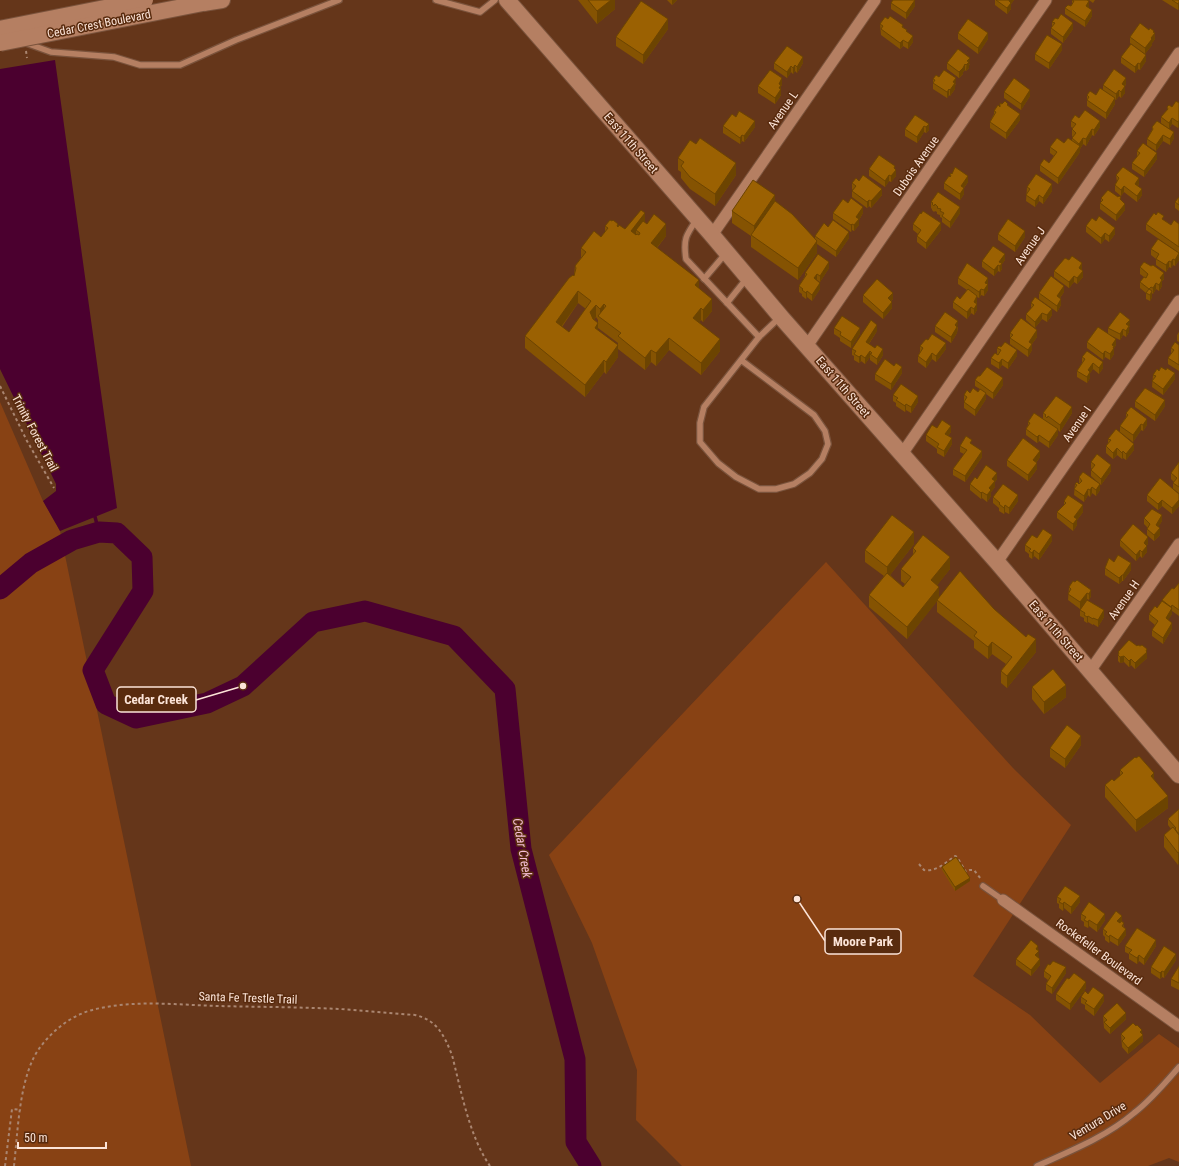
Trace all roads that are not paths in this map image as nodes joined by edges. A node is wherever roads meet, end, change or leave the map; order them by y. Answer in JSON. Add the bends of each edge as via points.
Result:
{"nodes":[{"id":1,"x":145,"y":0,"type":"edge"},
{"id":2,"x":222,"y":0,"type":"edge"},
{"id":3,"x":339,"y":0,"type":"edge"},
{"id":4,"x":436,"y":0,"type":"edge"},
{"id":5,"x":495,"y":0,"type":"edge"},
{"id":6,"x":507,"y":0,"type":"edge"},
{"id":7,"x":875,"y":0,"type":"edge"},
{"id":8,"x":1046,"y":0,"type":"edge"},
{"id":9,"x":0,"y":29,"type":"edge"},
{"id":10,"x":24,"y":42,"type":"dead end"},
{"id":11,"x":0,"y":43,"type":"edge"},
{"id":12,"x":1179,"y":53,"type":"edge"},
{"id":13,"x":697,"y":219,"type":"junction"},
{"id":14,"x":712,"y":235,"type":"junction"},
{"id":15,"x":726,"y":253,"type":"junction"},
{"id":16,"x":747,"y":278,"type":"junction"},
{"id":17,"x":704,"y":279,"type":"junction"},
{"id":18,"x":1179,"y":301,"type":"edge"},
{"id":19,"x":727,"y":303,"type":"junction"},
{"id":20,"x":781,"y":317,"type":"junction"},
{"id":21,"x":760,"y":337,"type":"junction"},
{"id":22,"x":807,"y":346,"type":"junction"},
{"id":23,"x":741,"y":360,"type":"junction"},
{"id":24,"x":902,"y":454,"type":"junction"},
{"id":25,"x":1179,"y":544,"type":"edge"},
{"id":26,"x":997,"y":562,"type":"junction"},
{"id":27,"x":1090,"y":671,"type":"junction"},
{"id":28,"x":1179,"y":775,"type":"edge"},
{"id":29,"x":983,"y":886,"type":"road end"},
{"id":30,"x":1003,"y":900,"type":"joint"},
{"id":31,"x":1179,"y":1026,"type":"edge"},
{"id":32,"x":1179,"y":1067,"type":"edge"},
{"id":33,"x":1037,"y":1166,"type":"edge"}],
"edges":[{"from":1,"to":9,"type":"street","name":"Cedar Crest Boulevard","bridge":true},
{"from":2,"to":11,"type":"street","name":"Cedar Crest Boulevard","bridge":true},
{"from":3,"to":10,"type":"lane","via":[[180,65],[140,65],[114,57],[51,52]]},
{"from":4,"to":5,"type":"lane","via":[[480,12]]},
{"from":6,"to":13,"type":"street","name":"East 11th Street"},
{"from":7,"to":14,"type":"street","name":"Avenue L"},
{"from":8,"to":22,"type":"street","name":"Dubois Avenue"},
{"from":12,"to":24,"type":"street","name":"Avenue J"},
{"from":13,"to":14,"type":"street","name":"East 11th Street"},
{"from":13,"to":17,"type":"lane","via":[[687,233],[684,246],[686,258]]},
{"from":14,"to":15,"type":"street","name":"East 11th Street"},
{"from":15,"to":16,"type":"street","name":"East 11th Street"},
{"from":15,"to":17,"type":"lane"},
{"from":16,"to":19,"type":"lane"},
{"from":16,"to":20,"type":"street","name":"East 11th Street"},
{"from":17,"to":19,"type":"lane"},
{"from":18,"to":26,"type":"street","name":"Avenue I"},
{"from":19,"to":21,"type":"lane"},
{"from":20,"to":21,"type":"lane"},
{"from":20,"to":22,"type":"street","name":"East 11th Street"},
{"from":21,"to":23,"type":"lane"},
{"from":22,"to":24,"type":"street","name":"East 11th Street"},
{"from":23,"to":23,"type":"lane","via":[[704,407],[700,423],[700,442],[718,463],[736,477],[759,489],[776,489],[794,484],[810,473],[822,459],[828,444],[825,431],[814,415]]},
{"from":24,"to":26,"type":"street","name":"East 11th Street"},
{"from":25,"to":27,"type":"street","name":"Avenue H"},
{"from":26,"to":27,"type":"street","name":"East 11th Street"},
{"from":27,"to":28,"type":"street","name":"East 11th Street"},
{"from":29,"to":30,"type":"lane"},
{"from":30,"to":31,"type":"street","name":"Rockefeller Boulevard"},
{"from":32,"to":33,"type":"lane","name":"Ventura Drive","via":[[1157,1092],[1120,1123],[1091,1141]]}]}
